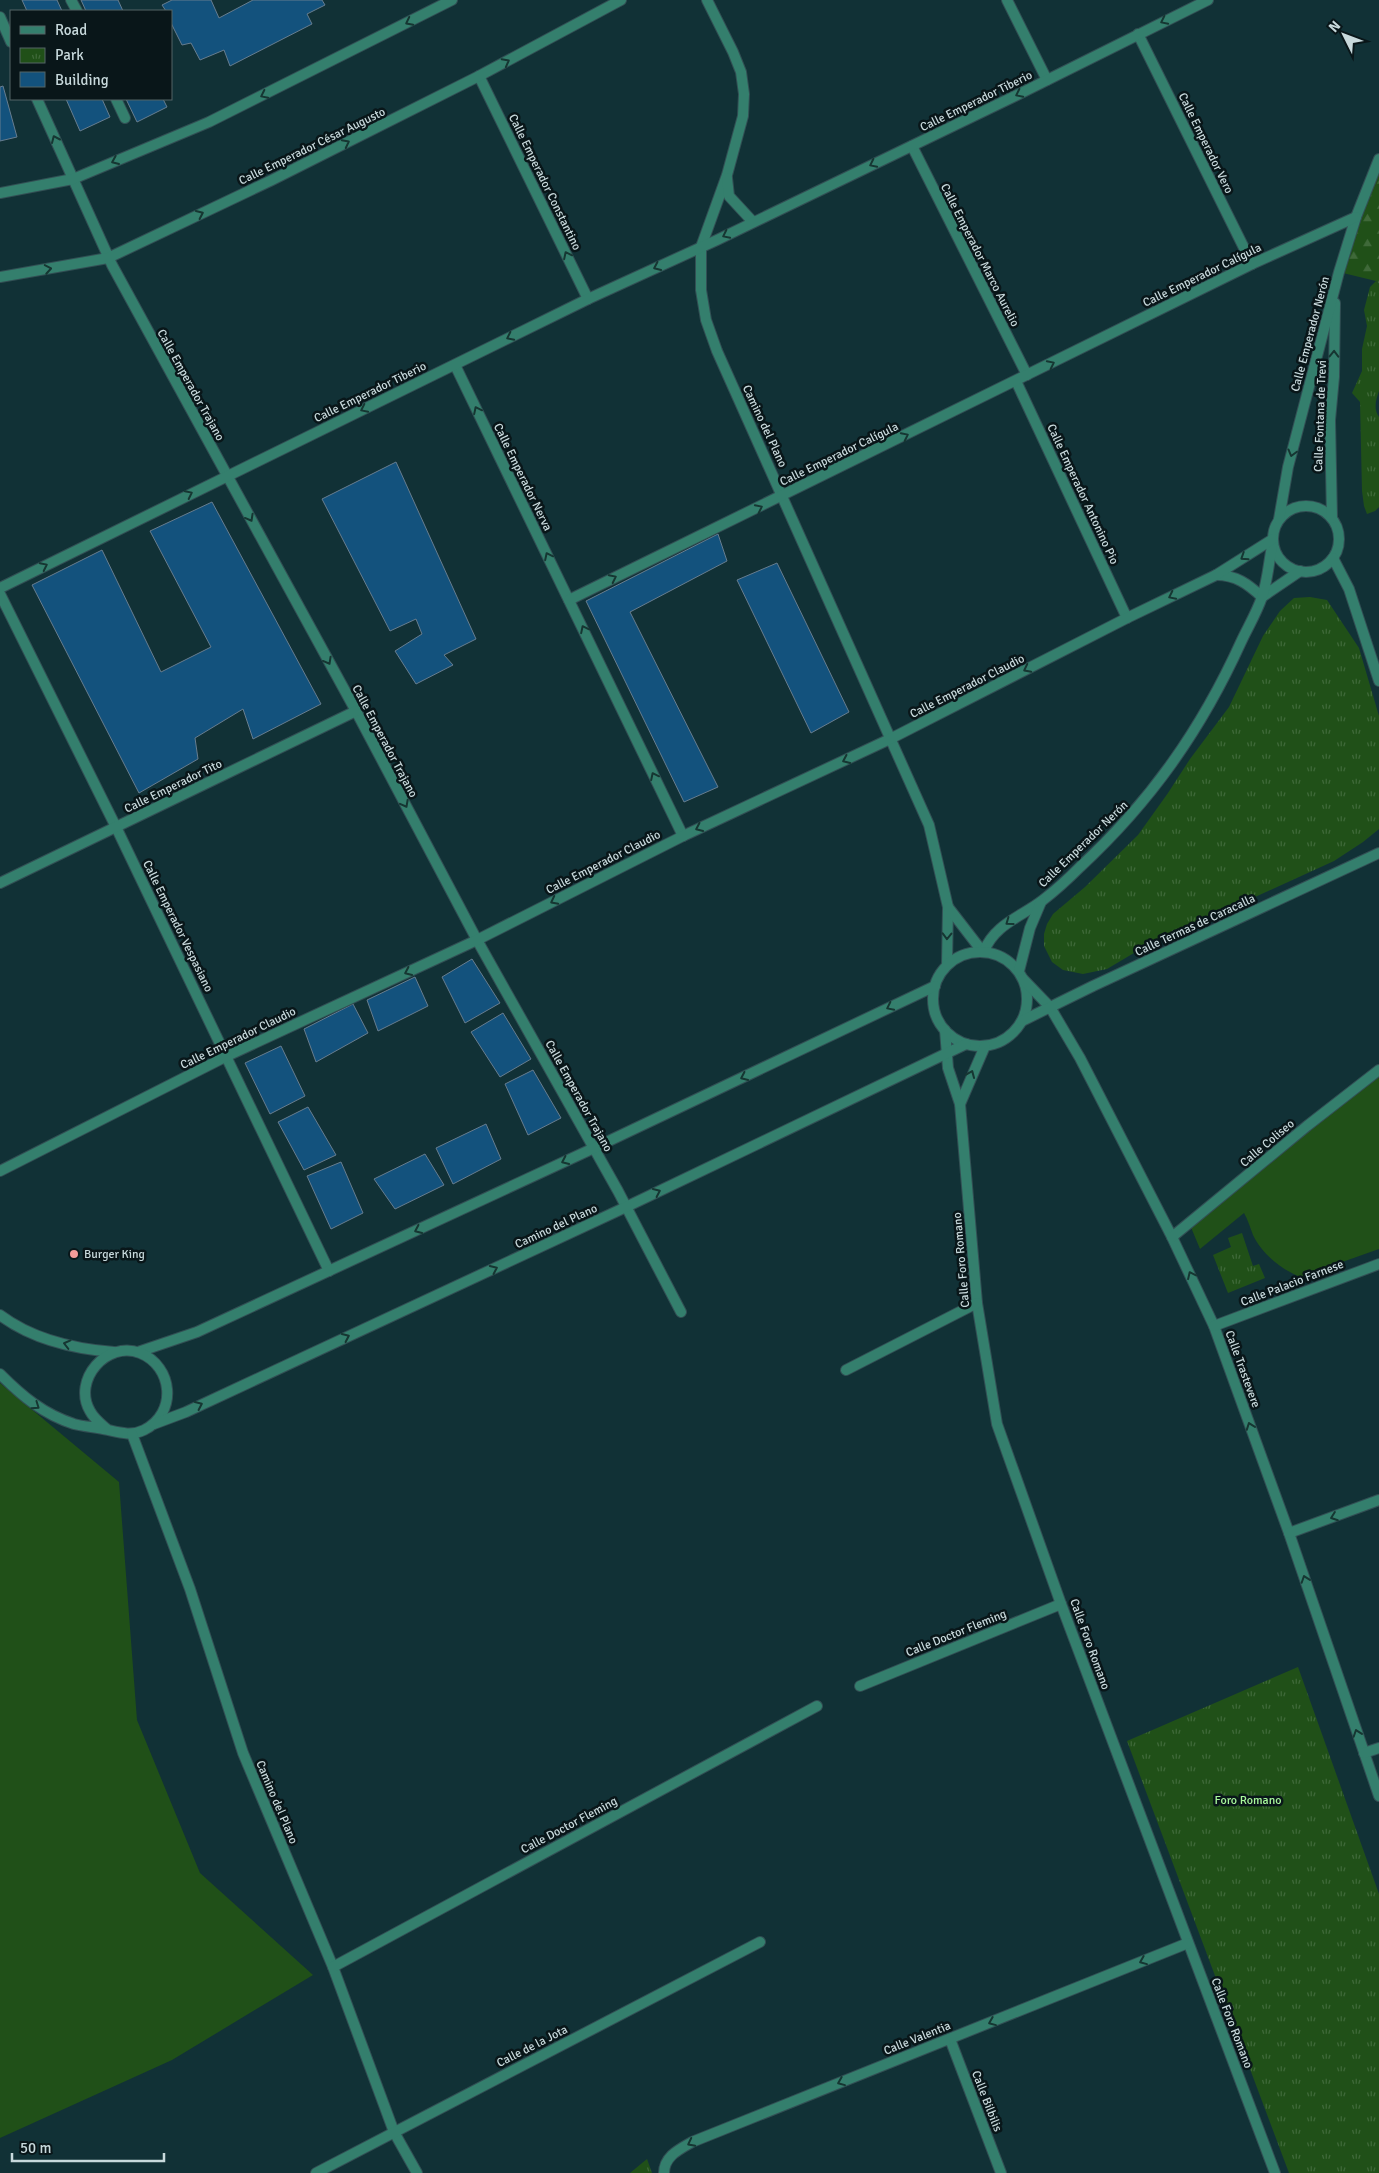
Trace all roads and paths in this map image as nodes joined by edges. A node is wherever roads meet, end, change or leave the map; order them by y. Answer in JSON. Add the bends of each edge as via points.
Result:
{"nodes":[{"id":1,"x":452,"y":0,"type":"edge"},
{"id":2,"x":621,"y":0,"type":"edge"},
{"id":3,"x":707,"y":0,"type":"edge"},
{"id":4,"x":1007,"y":0,"type":"edge"},
{"id":5,"x":1208,"y":0,"type":"edge"},
{"id":6,"x":0,"y":17,"type":"edge"},
{"id":7,"x":1138,"y":34,"type":"junction"},
{"id":8,"x":10,"y":40,"type":"edge"},
{"id":9,"x":480,"y":76,"type":"junction"},
{"id":10,"x":1047,"y":80,"type":"junction"},
{"id":11,"x":37,"y":100,"type":"edge"},
{"id":12,"x":116,"y":100,"type":"edge"},
{"id":13,"x":125,"y":118,"type":"dead end"},
{"id":14,"x":912,"y":146,"type":"junction"},
{"id":15,"x":1379,"y":159,"type":"edge"},
{"id":16,"x":727,"y":175,"type":"junction"},
{"id":17,"x":73,"y":179,"type":"junction"},
{"id":18,"x":0,"y":193,"type":"edge"},
{"id":19,"x":1356,"y":217,"type":"junction"},
{"id":20,"x":753,"y":222,"type":"junction"},
{"id":21,"x":701,"y":247,"type":"junction"},
{"id":22,"x":108,"y":258,"type":"junction"},
{"id":23,"x":1252,"y":264,"type":"junction"},
{"id":24,"x":0,"y":277,"type":"edge"},
{"id":25,"x":1336,"y":285,"type":"junction"},
{"id":26,"x":588,"y":299,"type":"junction"},
{"id":27,"x":455,"y":364,"type":"junction"},
{"id":28,"x":1027,"y":376,"type":"junction"},
{"id":29,"x":1016,"y":381,"type":"junction"},
{"id":30,"x":226,"y":476,"type":"junction"},
{"id":31,"x":783,"y":496,"type":"junction"},
{"id":32,"x":1332,"y":518,"type":"junction"},
{"id":33,"x":1279,"y":519,"type":"junction"},
{"id":34,"x":1273,"y":540,"type":"junction"},
{"id":35,"x":1334,"y":558,"type":"junction"},
{"id":36,"x":1300,"y":571,"type":"junction"},
{"id":37,"x":1216,"y":575,"type":"junction"},
{"id":38,"x":0,"y":588,"type":"edge"},
{"id":39,"x":0,"y":594,"type":"edge"},
{"id":40,"x":1262,"y":597,"type":"junction"},
{"id":41,"x":569,"y":600,"type":"junction"},
{"id":42,"x":1127,"y":618,"type":"junction"},
{"id":43,"x":1379,"y":680,"type":"edge"},
{"id":44,"x":356,"y":711,"type":"junction"},
{"id":45,"x":890,"y":739,"type":"junction"},
{"id":46,"x":116,"y":827,"type":"junction"},
{"id":47,"x":683,"y":836,"type":"junction"},
{"id":48,"x":1379,"y":853,"type":"edge"},
{"id":49,"x":0,"y":883,"type":"edge"},
{"id":50,"x":1041,"y":901,"type":"junction"},
{"id":51,"x":948,"y":908,"type":"junction"},
{"id":52,"x":477,"y":940,"type":"junction"},
{"id":53,"x":983,"y":951,"type":"junction"},
{"id":54,"x":947,"y":965,"type":"junction"},
{"id":55,"x":1021,"y":975,"type":"junction"},
{"id":56,"x":934,"y":986,"type":"junction"},
{"id":57,"x":1050,"y":1007,"type":"junction"},
{"id":58,"x":1022,"y":1021,"type":"junction"},
{"id":59,"x":945,"y":1030,"type":"junction"},
{"id":60,"x":966,"y":1044,"type":"junction"},
{"id":61,"x":985,"y":1046,"type":"junction"},
{"id":62,"x":946,"y":1055,"type":"junction"},
{"id":63,"x":227,"y":1056,"type":"junction"},
{"id":64,"x":1379,"y":1070,"type":"edge"},
{"id":65,"x":960,"y":1104,"type":"junction"},
{"id":66,"x":594,"y":1148,"type":"junction"},
{"id":67,"x":0,"y":1171,"type":"edge"},
{"id":68,"x":626,"y":1207,"type":"junction"},
{"id":69,"x":1172,"y":1237,"type":"junction"},
{"id":70,"x":1379,"y":1264,"type":"edge"},
{"id":71,"x":329,"y":1271,"type":"junction"},
{"id":72,"x":977,"y":1303,"type":"junction"},
{"id":73,"x":681,"y":1312,"type":"dead end"},
{"id":74,"x":0,"y":1315,"type":"edge"},
{"id":75,"x":1214,"y":1326,"type":"junction"},
{"id":76,"x":115,"y":1352,"type":"junction"},
{"id":77,"x":138,"y":1352,"type":"junction"},
{"id":78,"x":846,"y":1370,"type":"dead end"},
{"id":79,"x":0,"y":1374,"type":"edge"},
{"id":80,"x":154,"y":1424,"type":"junction"},
{"id":81,"x":108,"y":1430,"type":"junction"},
{"id":82,"x":132,"y":1434,"type":"junction"},
{"id":83,"x":1379,"y":1500,"type":"edge"},
{"id":84,"x":1289,"y":1534,"type":"junction"},
{"id":85,"x":1061,"y":1604,"type":"junction"},
{"id":86,"x":860,"y":1686,"type":"dead end"},
{"id":87,"x":817,"y":1706,"type":"dead end"},
{"id":88,"x":1379,"y":1748,"type":"edge"},
{"id":89,"x":1364,"y":1753,"type":"junction"},
{"id":90,"x":1379,"y":1796,"type":"edge"},
{"id":91,"x":760,"y":1942,"type":"dead end"},
{"id":92,"x":1188,"y":1943,"type":"junction"},
{"id":93,"x":334,"y":1967,"type":"junction"},
{"id":94,"x":950,"y":2039,"type":"junction"},
{"id":95,"x":394,"y":2132,"type":"junction"},
{"id":96,"x":664,"y":2171,"type":"edge"},
{"id":97,"x":316,"y":2173,"type":"edge"},
{"id":98,"x":417,"y":2173,"type":"edge"},
{"id":99,"x":1001,"y":2173,"type":"edge"},
{"id":100,"x":1275,"y":2173,"type":"edge"}],
"edges":[{"from":1,"to":17,"type":"street","one_way":true,"via":[[209,122]]},
{"from":9,"to":2,"type":"street","name":"Calle Emperador César Augusto","one_way":true},
{"from":3,"to":16,"type":"street","name":"Camino del Plano","via":[[734,52],[744,94],[743,116]]},
{"from":4,"to":10,"type":"street"},
{"from":5,"to":7,"type":"street","name":"Calle Emperador Tiberio","one_way":true},
{"from":6,"to":8,"type":"street"},
{"from":7,"to":10,"type":"street","name":"Calle Emperador Tiberio"},
{"from":7,"to":23,"type":"street","name":"Calle Emperador Vero"},
{"from":22,"to":9,"type":"street","name":"Calle Emperador César Augusto","one_way":true},
{"from":26,"to":9,"type":"street","name":"Calle Emperador Constantino","one_way":true},
{"from":10,"to":14,"type":"street","name":"Calle Emperador Tiberio","one_way":true},
{"from":17,"to":11,"type":"street","name":"Calle Emperador Trajano","one_way":true},
{"from":12,"to":13,"type":"street"},
{"from":14,"to":20,"type":"street","name":"Calle Emperador Tiberio","one_way":true},
{"from":14,"to":28,"type":"street","name":"Calle Emperador Marco Aurelio"},
{"from":15,"to":19,"type":"street","name":"Calle Emperador Nerón"},
{"from":16,"to":20,"type":"street","via":[[730,196]]},
{"from":16,"to":21,"type":"street","name":"Camino del Plano"},
{"from":17,"to":18,"type":"street"},
{"from":17,"to":22,"type":"street","name":"Calle Emperador Trajano"},
{"from":19,"to":23,"type":"street","name":"Calle Emperador Calígula"},
{"from":19,"to":25,"type":"street","name":"Calle Emperador Nerón"},
{"from":20,"to":21,"type":"street","name":"Calle Emperador Tiberio","one_way":true},
{"from":21,"to":26,"type":"street","name":"Calle Emperador Tiberio","one_way":true},
{"from":21,"to":31,"type":"street","name":"Camino del Plano","via":[[701,290],[706,320]]},
{"from":24,"to":22,"type":"street","name":"Calle Emperador César Augusto","one_way":true},
{"from":22,"to":30,"type":"street","name":"Calle Emperador Trajano"},
{"from":28,"to":23,"type":"street","name":"Calle Emperador Calígula","one_way":true},
{"from":32,"to":25,"type":"street","name":"Calle Fontana de Trevi","one_way":true,"via":[[1330,420]]},
{"from":25,"to":33,"type":"street","name":"Calle Emperador Nerón","one_way":true,"via":[[1288,467]]},
{"from":26,"to":27,"type":"street","name":"Calle Emperador Tiberio","one_way":true},
{"from":27,"to":30,"type":"street","name":"Calle Emperador Tiberio","one_way":true},
{"from":41,"to":27,"type":"street","name":"Calle Emperador Nerva","one_way":true},
{"from":28,"to":29,"type":"street","name":"Calle Emperador Calígula"},
{"from":31,"to":29,"type":"street","name":"Calle Emperador Calígula","one_way":true},
{"from":29,"to":42,"type":"street","name":"Calle Emperador Antonino Pio"},
{"from":38,"to":30,"type":"street","name":"Calle Emperador Tiberio","one_way":true},
{"from":30,"to":44,"type":"street","name":"Calle Emperador Trajano","one_way":true},
{"from":41,"to":31,"type":"street","name":"Calle Emperador Calígula","one_way":true},
{"from":31,"to":45,"type":"street","name":"Camino del Plano"},
{"from":32,"to":33,"type":"street","via":[[1320,509],[1305,505],[1286,512]]},
{"from":32,"to":35,"type":"street","via":[[1340,538]]},
{"from":33,"to":34,"type":"street"},
{"from":34,"to":36,"type":"street","via":[[1281,561]]},
{"from":34,"to":37,"type":"street","name":"Calle Emperador Claudio","one_way":true},
{"from":34,"to":40,"type":"street","name":"Calle Emperador Nerón"},
{"from":35,"to":36,"type":"street","via":[[1319,570]]},
{"from":35,"to":43,"type":"street","via":[[1349,589]]},
{"from":36,"to":40,"type":"street"},
{"from":37,"to":40,"type":"street","via":[[1243,581]]},
{"from":37,"to":42,"type":"street","name":"Calle Emperador Claudio","one_way":true},
{"from":39,"to":46,"type":"street","name":"Calle Emperador Vespasiano"},
{"from":40,"to":50,"type":"street","name":"Calle Emperador Nerón","via":[[1208,710],[1184,748],[1119,829]]},
{"from":47,"to":41,"type":"street","one_way":true},
{"from":42,"to":45,"type":"street","name":"Calle Emperador Claudio","one_way":true},
{"from":44,"to":46,"type":"street","name":"Calle Emperador Tito"},
{"from":44,"to":52,"type":"street","name":"Calle Emperador Trajano","one_way":true},
{"from":45,"to":47,"type":"street","name":"Calle Emperador Claudio","one_way":true},
{"from":45,"to":51,"type":"street","name":"Camino del Plano","via":[[929,825]]},
{"from":46,"to":49,"type":"street","name":"Calle Emperador Tito"},
{"from":46,"to":63,"type":"street","name":"Calle Emperador Vespasiano"},
{"from":47,"to":52,"type":"street","name":"Calle Emperador Claudio","one_way":true},
{"from":48,"to":57,"type":"street","name":"Calle Termas de Caracalla"},
{"from":50,"to":53,"type":"street","name":"Calle Emperador Nerón","one_way":true,"via":[[1002,927]]},
{"from":50,"to":55,"type":"street","name":"Calle Emperador Nerón","via":[[1030,928]]},
{"from":51,"to":53,"type":"street","name":"Camino del Plano"},
{"from":51,"to":54,"type":"street","name":"Camino del Plano","one_way":true},
{"from":52,"to":63,"type":"street","name":"Calle Emperador Claudio","one_way":true},
{"from":52,"to":66,"type":"street","name":"Calle Emperador Trajano"},
{"from":53,"to":54,"type":"street","via":[[963,954]]},
{"from":53,"to":55,"type":"street","via":[[1004,958]]},
{"from":54,"to":56,"type":"street"},
{"from":55,"to":57,"type":"street","name":"Calle Trastevere"},
{"from":55,"to":58,"type":"street","via":[[1027,1000]]},
{"from":56,"to":59,"type":"street","via":[[935,1014]]},
{"from":56,"to":66,"type":"street","one_way":true},
{"from":57,"to":58,"type":"street","name":"Calle Termas de Caracalla"},
{"from":57,"to":69,"type":"street","name":"Calle Trastevere","via":[[1118,1129]]},
{"from":58,"to":61,"type":"street","via":[[1005,1039]]},
{"from":59,"to":60,"type":"street"},
{"from":59,"to":62,"type":"street","name":"Calle Foro Romano"},
{"from":60,"to":61,"type":"street"},
{"from":60,"to":62,"type":"street","name":"Camino del Plano"},
{"from":65,"to":61,"type":"street","name":"Calle Foro Romano","one_way":true},
{"from":62,"to":65,"type":"street","name":"Calle Foro Romano"},
{"from":68,"to":62,"type":"street","name":"Camino del Plano","one_way":true},
{"from":63,"to":67,"type":"street","name":"Calle Emperador Claudio"},
{"from":63,"to":71,"type":"street","name":"Calle Emperador Vespasiano"},
{"from":64,"to":69,"type":"street","name":"Calle Coliseo"},
{"from":65,"to":72,"type":"street","name":"Calle Foro Romano"},
{"from":66,"to":68,"type":"street","name":"Calle Emperador Trajano"},
{"from":66,"to":71,"type":"street","one_way":true},
{"from":68,"to":73,"type":"street","name":"Calle Emperador Trajano"},
{"from":80,"to":68,"type":"street","name":"Camino del Plano","one_way":true},
{"from":75,"to":69,"type":"street","name":"Calle Trastevere","one_way":true},
{"from":70,"to":75,"type":"street","name":"Calle Palacio Farnese"},
{"from":71,"to":77,"type":"street","via":[[197,1332]]},
{"from":72,"to":78,"type":"street"},
{"from":72,"to":85,"type":"street","name":"Calle Foro Romano","via":[[997,1424]]},
{"from":76,"to":74,"type":"street","one_way":true,"via":[[56,1341],[19,1327]]},
{"from":84,"to":75,"type":"street","name":"Calle Trastevere","one_way":true},
{"from":76,"to":77,"type":"street"},
{"from":76,"to":81,"type":"street","via":[[102,1358],[86,1382],[89,1410]]},
{"from":77,"to":80,"type":"street","via":[[150,1357],[166,1377],[167,1402]]},
{"from":79,"to":81,"type":"street","one_way":true,"via":[[24,1398],[46,1413],[75,1424]]},
{"from":80,"to":82,"type":"street"},
{"from":81,"to":82,"type":"street"},
{"from":82,"to":93,"type":"street","name":"Camino del Plano","via":[[190,1589],[243,1753]]},
{"from":83,"to":84,"type":"street","one_way":true},
{"from":89,"to":84,"type":"street","name":"Calle Trastevere","one_way":true},
{"from":85,"to":86,"type":"street","name":"Calle Doctor Fleming"},
{"from":85,"to":92,"type":"street","name":"Calle Foro Romano"},
{"from":87,"to":93,"type":"street","name":"Calle Doctor Fleming"},
{"from":88,"to":89,"type":"street"},
{"from":89,"to":90,"type":"street","name":"Calle Trastevere"},
{"from":91,"to":95,"type":"street","name":"Calle de la Jota"},
{"from":92,"to":94,"type":"street","name":"Calle Valentia","one_way":true},
{"from":92,"to":100,"type":"street","name":"Calle Foro Romano"},
{"from":93,"to":95,"type":"street","name":"Camino del Plano"},
{"from":94,"to":96,"type":"street","name":"Calle Valentia","one_way":true,"via":[[692,2142],[670,2157]]},
{"from":94,"to":99,"type":"street","name":"Calle Bilbilis"},
{"from":95,"to":97,"type":"street","name":"Calle de la Jota"},
{"from":95,"to":98,"type":"street","name":"Camino del Plano"}]}
